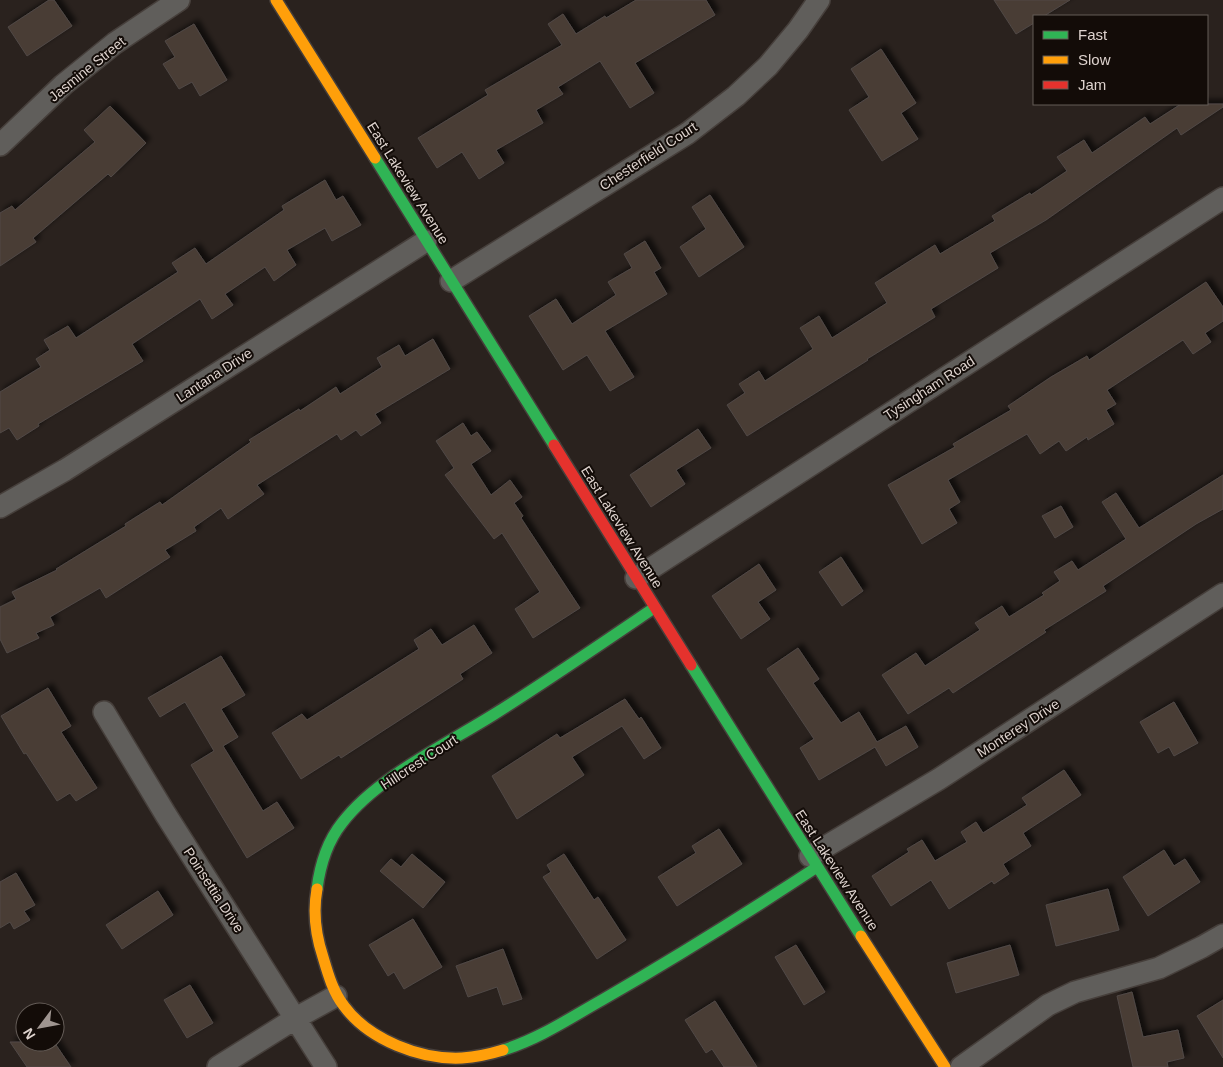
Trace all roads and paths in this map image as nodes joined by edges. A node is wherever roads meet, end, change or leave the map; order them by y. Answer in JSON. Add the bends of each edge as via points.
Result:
{"nodes":[{"id":1,"x":179,"y":0,"type":"edge"},
{"id":2,"x":276,"y":0,"type":"edge"},
{"id":3,"x":819,"y":0,"type":"edge"},
{"id":4,"x":0,"y":145,"type":"edge"},
{"id":5,"x":1223,"y":198,"type":"edge"},
{"id":6,"x":426,"y":241,"type":"junction"},
{"id":7,"x":451,"y":281,"type":"junction"},
{"id":8,"x":0,"y":507,"type":"edge"},
{"id":9,"x":636,"y":578,"type":"junction"},
{"id":10,"x":1223,"y":594,"type":"edge"},
{"id":11,"x":654,"y":608,"type":"junction"},
{"id":12,"x":104,"y":712,"type":"dead end"},
{"id":13,"x":814,"y":862,"type":"junction"},
{"id":14,"x":1223,"y":935,"type":"edge"},
{"id":15,"x":336,"y":996,"type":"junction"},
{"id":16,"x":296,"y":1018,"type":"junction"},
{"id":17,"x":218,"y":1067,"type":"edge"},
{"id":18,"x":326,"y":1067,"type":"edge"},
{"id":19,"x":945,"y":1067,"type":"edge"},
{"id":20,"x":960,"y":1067,"type":"edge"}],
"edges":[{"from":1,"to":4,"type":"street","name":"Jasmine Street","via":[[63,85]]},
{"from":2,"to":6,"type":"street","name":"East Lakeview Avenue"},
{"from":3,"to":7,"type":"street","name":"Chesterfield Court","via":[[768,66],[688,133]]},
{"from":5,"to":9,"type":"street","name":"Tysingham Road"},
{"from":6,"to":7,"type":"street","name":"East Lakeview Avenue"},
{"from":6,"to":8,"type":"street","name":"Lantana Drive","via":[[65,470]]},
{"from":7,"to":9,"type":"street","name":"East Lakeview Avenue"},
{"from":9,"to":11,"type":"street","name":"East Lakeview Avenue"},
{"from":10,"to":13,"type":"street","name":"Monterey Drive"},
{"from":11,"to":13,"type":"street","name":"East Lakeview Avenue"},
{"from":11,"to":15,"type":"street","name":"Hillcrest Court","via":[[395,776],[369,795],[342,823],[328,845],[315,896],[316,929]]},
{"from":12,"to":16,"type":"street","name":"Poinsettia Drive"},
{"from":13,"to":15,"type":"street","name":"Hillcrest Court","via":[[756,907],[624,988],[508,1050],[474,1057],[447,1058],[422,1054],[372,1031],[350,1014]]},
{"from":13,"to":19,"type":"street","name":"East Lakeview Avenue"},
{"from":14,"to":20,"type":"street","via":[[1159,968],[1075,992],[1048,1005]]},
{"from":15,"to":16,"type":"street"},
{"from":16,"to":17,"type":"street"},
{"from":16,"to":18,"type":"street","name":"Poinsettia Drive"}]}
